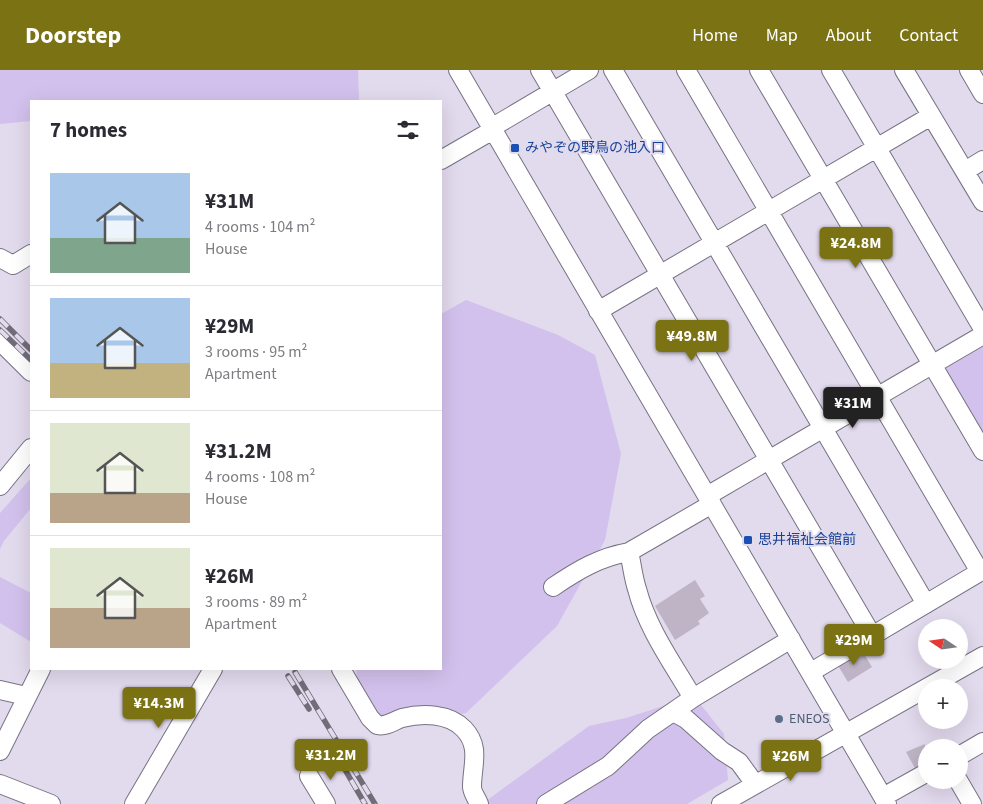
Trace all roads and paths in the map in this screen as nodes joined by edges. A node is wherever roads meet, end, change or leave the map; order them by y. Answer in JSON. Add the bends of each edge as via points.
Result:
{"nodes":[{"id":1,"x":458,"y":70,"type":"edge"},
{"id":2,"x":540,"y":70,"type":"edge"},
{"id":3,"x":589,"y":70,"type":"edge"},
{"id":4,"x":613,"y":70,"type":"edge"},
{"id":5,"x":686,"y":70,"type":"edge"},
{"id":6,"x":759,"y":70,"type":"edge"},
{"id":7,"x":831,"y":70,"type":"edge"},
{"id":8,"x":904,"y":70,"type":"edge"},
{"id":9,"x":969,"y":70,"type":"edge"},
{"id":10,"x":553,"y":92,"type":"junction"},
{"id":11,"x":983,"y":94,"type":"edge"},
{"id":12,"x":931,"y":116,"type":"junction"},
{"id":13,"x":492,"y":129,"type":"junction"},
{"id":14,"x":876,"y":148,"type":"junction"},
{"id":15,"x":442,"y":159,"type":"edge"},
{"id":16,"x":983,"y":160,"type":"edge"},
{"id":17,"x":965,"y":171,"type":"junction"},
{"id":18,"x":822,"y":179,"type":"junction"},
{"id":19,"x":983,"y":202,"type":"edge"},
{"id":20,"x":768,"y":211,"type":"junction"},
{"id":21,"x":714,"y":244,"type":"junction"},
{"id":22,"x":30,"y":255,"type":"edge"},
{"id":23,"x":0,"y":258,"type":"edge"},
{"id":24,"x":660,"y":275,"type":"junction"},
{"id":25,"x":598,"y":311,"type":"junction"},
{"id":26,"x":983,"y":329,"type":"edge"},
{"id":27,"x":983,"y":335,"type":"edge"},
{"id":28,"x":0,"y":341,"type":"edge"},
{"id":29,"x":932,"y":365,"type":"junction"},
{"id":30,"x":30,"y":371,"type":"edge"},
{"id":31,"x":877,"y":397,"type":"junction"},
{"id":32,"x":822,"y":428,"type":"junction"},
{"id":33,"x":30,"y":449,"type":"edge"},
{"id":34,"x":983,"y":451,"type":"edge"},
{"id":35,"x":769,"y":460,"type":"junction"},
{"id":36,"x":0,"y":486,"type":"edge"},
{"id":37,"x":710,"y":500,"type":"junction"},
{"id":38,"x":629,"y":552,"type":"junction"},
{"id":39,"x":982,"y":571,"type":"edge"},
{"id":40,"x":554,"y":587,"type":"dead end"},
{"id":41,"x":926,"y":604,"type":"junction"},
{"id":42,"x":873,"y":637,"type":"junction"},
{"id":43,"x":791,"y":639,"type":"junction"},
{"id":44,"x":983,"y":656,"type":"edge"},
{"id":45,"x":40,"y":670,"type":"edge"},
{"id":46,"x":212,"y":670,"type":"edge"},
{"id":47,"x":342,"y":670,"type":"edge"},
{"id":48,"x":811,"y":672,"type":"junction"},
{"id":49,"x":0,"y":690,"type":"edge"},
{"id":50,"x":26,"y":696,"type":"junction"},
{"id":51,"x":693,"y":698,"type":"junction"},
{"id":52,"x":673,"y":712,"type":"junction"},
{"id":53,"x":846,"y":732,"type":"junction"},
{"id":54,"x":983,"y":742,"type":"edge"},
{"id":55,"x":968,"y":751,"type":"edge"},
{"id":56,"x":0,"y":752,"type":"edge"},
{"id":57,"x":918,"y":778,"type":"edge"},
{"id":58,"x":0,"y":784,"type":"edge"},
{"id":59,"x":756,"y":784,"type":"junction"},
{"id":60,"x":963,"y":789,"type":"edge"},
{"id":61,"x":885,"y":801,"type":"edge"},
{"id":62,"x":51,"y":804,"type":"edge"},
{"id":63,"x":134,"y":804,"type":"edge"},
{"id":64,"x":479,"y":804,"type":"edge"},
{"id":65,"x":546,"y":804,"type":"edge"},
{"id":66,"x":721,"y":804,"type":"edge"},
{"id":67,"x":972,"y":804,"type":"edge"}],
"edges":[{"from":1,"to":13,"type":"street"},
{"from":2,"to":10,"type":"street"},
{"from":3,"to":10,"type":"street"},
{"from":4,"to":21,"type":"street"},
{"from":5,"to":20,"type":"street"},
{"from":6,"to":18,"type":"street"},
{"from":7,"to":14,"type":"street"},
{"from":8,"to":12,"type":"street"},
{"from":9,"to":11,"type":"street"},
{"from":10,"to":13,"type":"street"},
{"from":10,"to":24,"type":"street"},
{"from":12,"to":14,"type":"street"},
{"from":12,"to":17,"type":"street"},
{"from":13,"to":15,"type":"street"},
{"from":13,"to":25,"type":"street"},
{"from":14,"to":18,"type":"street"},
{"from":14,"to":26,"type":"street"},
{"from":16,"to":17,"type":"street"},
{"from":17,"to":19,"type":"street"},
{"from":18,"to":20,"type":"street"},
{"from":18,"to":29,"type":"street"},
{"from":20,"to":21,"type":"street"},
{"from":20,"to":31,"type":"street"},
{"from":21,"to":24,"type":"street"},
{"from":21,"to":32,"type":"street"},
{"from":22,"to":23,"type":"street","via":[[12,265]]},
{"from":24,"to":25,"type":"street"},
{"from":24,"to":35,"type":"street"},
{"from":25,"to":37,"type":"street"},
{"from":27,"to":29,"type":"street"},
{"from":28,"to":30,"type":"street"},
{"from":29,"to":31,"type":"street"},
{"from":29,"to":34,"type":"street"},
{"from":31,"to":32,"type":"street"},
{"from":31,"to":39,"type":"street"},
{"from":32,"to":35,"type":"street"},
{"from":32,"to":41,"type":"street"},
{"from":33,"to":36,"type":"street"},
{"from":35,"to":37,"type":"street"},
{"from":35,"to":42,"type":"street"},
{"from":37,"to":38,"type":"street"},
{"from":37,"to":43,"type":"street"},
{"from":38,"to":40,"type":"street","via":[[608,556],[578,570]]},
{"from":38,"to":51,"type":"street","via":[[643,607]]},
{"from":39,"to":41,"type":"street"},
{"from":41,"to":42,"type":"street"},
{"from":42,"to":48,"type":"street"},
{"from":43,"to":48,"type":"street"},
{"from":43,"to":51,"type":"street"},
{"from":44,"to":53,"type":"street"},
{"from":45,"to":50,"type":"street"},
{"from":46,"to":63,"type":"street"},
{"from":47,"to":64,"type":"street","via":[[377,725],[433,715],[453,720],[465,730],[476,754],[471,789]]},
{"from":48,"to":53,"type":"street"},
{"from":49,"to":50,"type":"street"},
{"from":50,"to":56,"type":"street"},
{"from":51,"to":52,"type":"street"},
{"from":52,"to":59,"type":"street","via":[[739,762]]},
{"from":52,"to":65,"type":"street","via":[[648,729],[608,766]]},
{"from":53,"to":59,"type":"street"},
{"from":53,"to":61,"type":"street"},
{"from":54,"to":55,"type":"street"},
{"from":57,"to":61,"type":"street"},
{"from":58,"to":62,"type":"street"},
{"from":59,"to":66,"type":"street"},
{"from":60,"to":67,"type":"street"}]}
